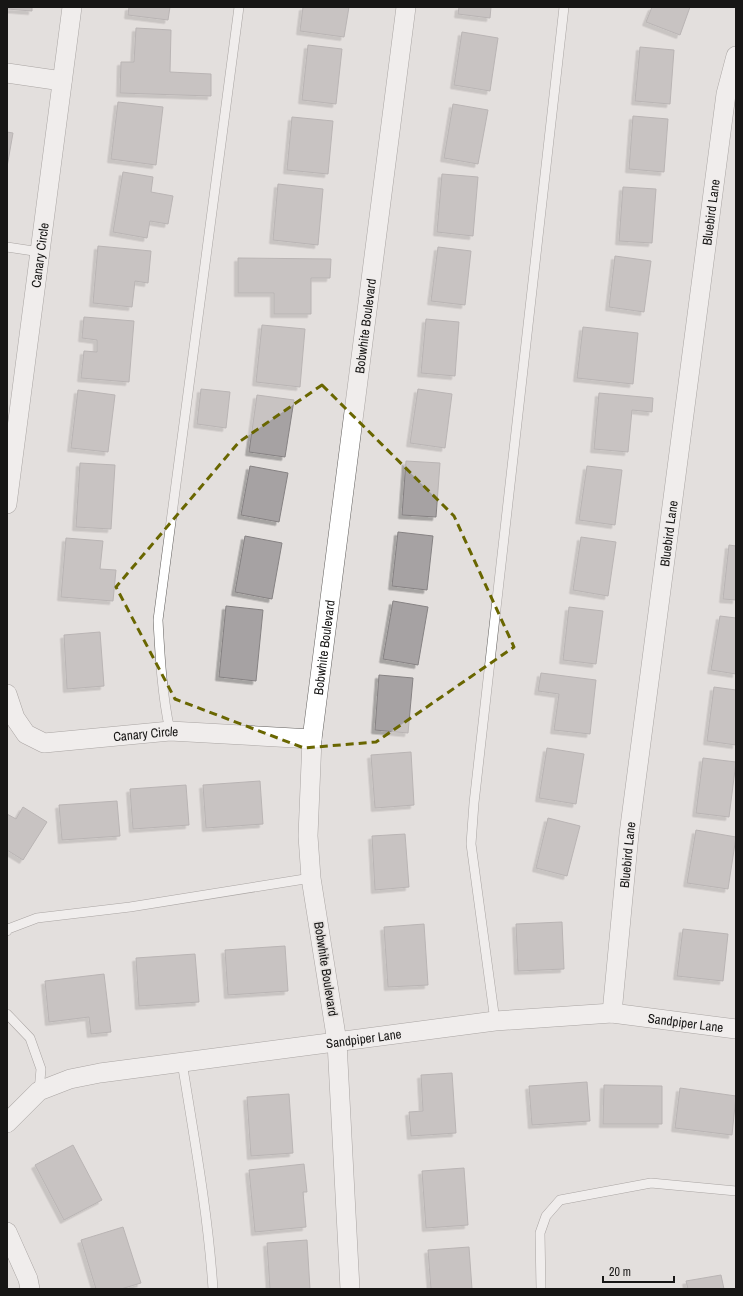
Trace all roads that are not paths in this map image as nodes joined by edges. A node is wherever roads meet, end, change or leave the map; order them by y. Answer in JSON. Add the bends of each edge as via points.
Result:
{"nodes":[{"id":1,"x":72,"y":7,"type":"edge"},
{"id":2,"x":239,"y":7,"type":"edge"},
{"id":3,"x":406,"y":7,"type":"edge"},
{"id":4,"x":564,"y":7,"type":"edge"},
{"id":5,"x":736,"y":56,"type":"edge"},
{"id":6,"x":7,"y":73,"type":"edge"},
{"id":7,"x":62,"y":81,"type":"junction"},
{"id":8,"x":7,"y":247,"type":"edge"},
{"id":9,"x":40,"y":252,"type":"junction"},
{"id":10,"x":13,"y":415,"type":"edge"},
{"id":11,"x":7,"y":504,"type":"edge"},
{"id":12,"x":7,"y":694,"type":"edge"},
{"id":13,"x":170,"y":730,"type":"junction"},
{"id":14,"x":312,"y":739,"type":"junction"},
{"id":15,"x":312,"y":878,"type":"junction"},
{"id":16,"x":7,"y":931,"type":"edge"},
{"id":17,"x":612,"y":1013,"type":"junction"},
{"id":18,"x":7,"y":1014,"type":"edge"},
{"id":19,"x":495,"y":1020,"type":"junction"},
{"id":20,"x":736,"y":1029,"type":"edge"},
{"id":21,"x":337,"y":1042,"type":"junction"},
{"id":22,"x":182,"y":1062,"type":"junction"},
{"id":23,"x":39,"y":1091,"type":"junction"},
{"id":24,"x":7,"y":1124,"type":"edge"},
{"id":25,"x":736,"y":1190,"type":"edge"},
{"id":26,"x":7,"y":1232,"type":"edge"},
{"id":27,"x":30,"y":1289,"type":"edge"},
{"id":28,"x":213,"y":1289,"type":"edge"},
{"id":29,"x":350,"y":1289,"type":"edge"},
{"id":30,"x":541,"y":1289,"type":"edge"}],
"edges":[{"from":1,"to":7,"type":"street","name":"Canary Circle"},
{"from":2,"to":13,"type":"lane","via":[[158,620],[160,664]]},
{"from":3,"to":14,"type":"street","name":"Bobwhite Boulevard"},
{"from":4,"to":19,"type":"lane","via":[[471,844]]},
{"from":5,"to":17,"type":"street","name":"Bluebird Lane","via":[[726,94],[630,826]]},
{"from":6,"to":7,"type":"street"},
{"from":7,"to":9,"type":"street","name":"Canary Circle"},
{"from":8,"to":9,"type":"lane"},
{"from":9,"to":10,"type":"street","name":"Canary Circle"},
{"from":10,"to":11,"type":"street","name":"Canary Circle"},
{"from":12,"to":13,"type":"street","name":"Canary Circle","via":[[15,718],[26,734],[44,743]]},
{"from":13,"to":14,"type":"street","name":"Canary Circle"},
{"from":14,"to":15,"type":"street","name":"Bobwhite Boulevard","via":[[308,836]]},
{"from":15,"to":16,"type":"lane","via":[[130,907],[37,918]]},
{"from":15,"to":21,"type":"street","name":"Bobwhite Boulevard"},
{"from":17,"to":19,"type":"street","name":"Sandpiper Lane"},
{"from":17,"to":20,"type":"street","name":"Sandpiper Lane"},
{"from":18,"to":23,"type":"lane","via":[[30,1038],[41,1069]]},
{"from":19,"to":21,"type":"street","name":"Sandpiper Lane"},
{"from":21,"to":22,"type":"street","name":"Sandpiper Lane"},
{"from":21,"to":29,"type":"street","name":"Bobwhite Boulevard"},
{"from":22,"to":23,"type":"street","name":"Sandpiper Lane","via":[[92,1074]]},
{"from":22,"to":28,"type":"lane","via":[[204,1204]]},
{"from":23,"to":24,"type":"street","name":"Sandpiper Lane"},
{"from":25,"to":30,"type":"lane","via":[[651,1183],[560,1200],[546,1216],[540,1233]]},
{"from":26,"to":27,"type":"street"}]}
